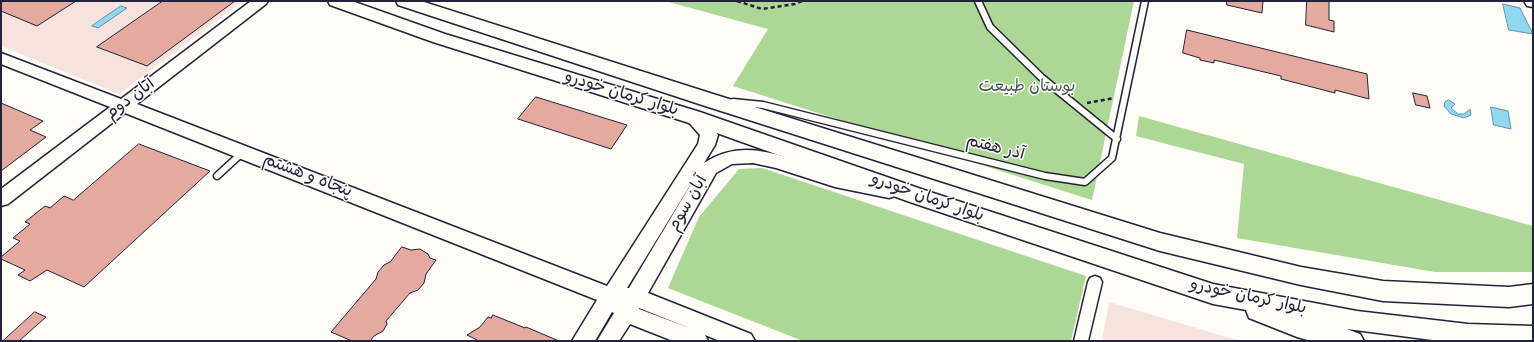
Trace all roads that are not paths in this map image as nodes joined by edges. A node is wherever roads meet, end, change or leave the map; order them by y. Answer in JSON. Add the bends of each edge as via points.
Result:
{"nodes":[{"id":1,"x":261,"y":1,"type":"edge"},
{"id":2,"x":336,"y":1,"type":"edge"},
{"id":3,"x":404,"y":1,"type":"edge"},
{"id":4,"x":978,"y":1,"type":"edge"},
{"id":5,"x":1145,"y":1,"type":"edge"},
{"id":6,"x":1,"y":58,"type":"edge"},
{"id":7,"x":706,"y":99,"type":"junction"},
{"id":8,"x":123,"y":106,"type":"junction"},
{"id":9,"x":693,"y":117,"type":"junction"},
{"id":10,"x":1117,"y":138,"type":"junction"},
{"id":11,"x":243,"y":152,"type":"junction"},
{"id":12,"x":217,"y":176,"type":"dead end"},
{"id":13,"x":917,"y":196,"type":"junction"},
{"id":14,"x":1,"y":199,"type":"edge"},
{"id":15,"x":1094,"y":282,"type":"dead end"},
{"id":16,"x":1213,"y":294,"type":"junction"},
{"id":17,"x":1533,"y":294,"type":"edge"},
{"id":18,"x":612,"y":297,"type":"junction"},
{"id":19,"x":631,"y":305,"type":"junction"},
{"id":20,"x":1533,"y":336,"type":"edge"},
{"id":21,"x":583,"y":341,"type":"edge"},
{"id":22,"x":608,"y":341,"type":"edge"},
{"id":23,"x":697,"y":341,"type":"edge"},
{"id":24,"x":744,"y":341,"type":"edge"},
{"id":25,"x":1081,"y":341,"type":"edge"},
{"id":26,"x":1352,"y":341,"type":"edge"}],
"edges":[{"from":1,"to":8,"type":"street","name":"آبان دوم"},
{"from":2,"to":9,"type":"main road","name":"بلوار کرمان خودرو","via":[[439,38]]},
{"from":3,"to":7,"type":"main road","name":"بلوار کرمان خودرو"},
{"from":4,"to":10,"type":"lane","via":[[990,27],[1041,77]]},
{"from":5,"to":10,"type":"lane","name":"آذر هفتم"},
{"from":6,"to":8,"type":"street","name":"پنجاه و هشتم"},
{"from":7,"to":10,"type":"lane","name":"آذر هفتم","via":[[763,104],[1045,176],[1085,182],[1112,158]]},
{"from":7,"to":17,"type":"main road","name":"بلوار کرمان خودرو","via":[[1160,242],[1294,275],[1383,291],[1509,297]]},
{"from":8,"to":11,"type":"street","name":"پنجاه و هشتم"},
{"from":8,"to":14,"type":"street","name":"آبان دوم"},
{"from":9,"to":13,"type":"main road","name":"بلوار کرمان خودرو"},
{"from":9,"to":18,"type":"street","name":"آبان سوم","via":[[709,135],[706,145]]},
{"from":11,"to":12,"type":"lane"},
{"from":11,"to":18,"type":"street","name":"پنجاه و هشتم"},
{"from":13,"to":16,"type":"main road","name":"بلوار کرمان خودرو"},
{"from":13,"to":19,"type":"street","name":"آبان سوم","via":[[835,180],[745,155],[725,159],[710,168]]},
{"from":15,"to":25,"type":"street"},
{"from":16,"to":20,"type":"main road","name":"بلوار کرمان خودرو","via":[[1357,320],[1468,334]]},
{"from":16,"to":26,"type":"main road","via":[[1297,327]]},
{"from":18,"to":19,"type":"street","name":"پنجاه و هشتم"},
{"from":18,"to":21,"type":"street","name":"آبان سوم"},
{"from":19,"to":22,"type":"street","name":"آبان سوم"},
{"from":19,"to":23,"type":"street","name":"پنجاه و هشتم"},
{"from":19,"to":24,"type":"street","name":"پنجاه و هشتم"}]}
